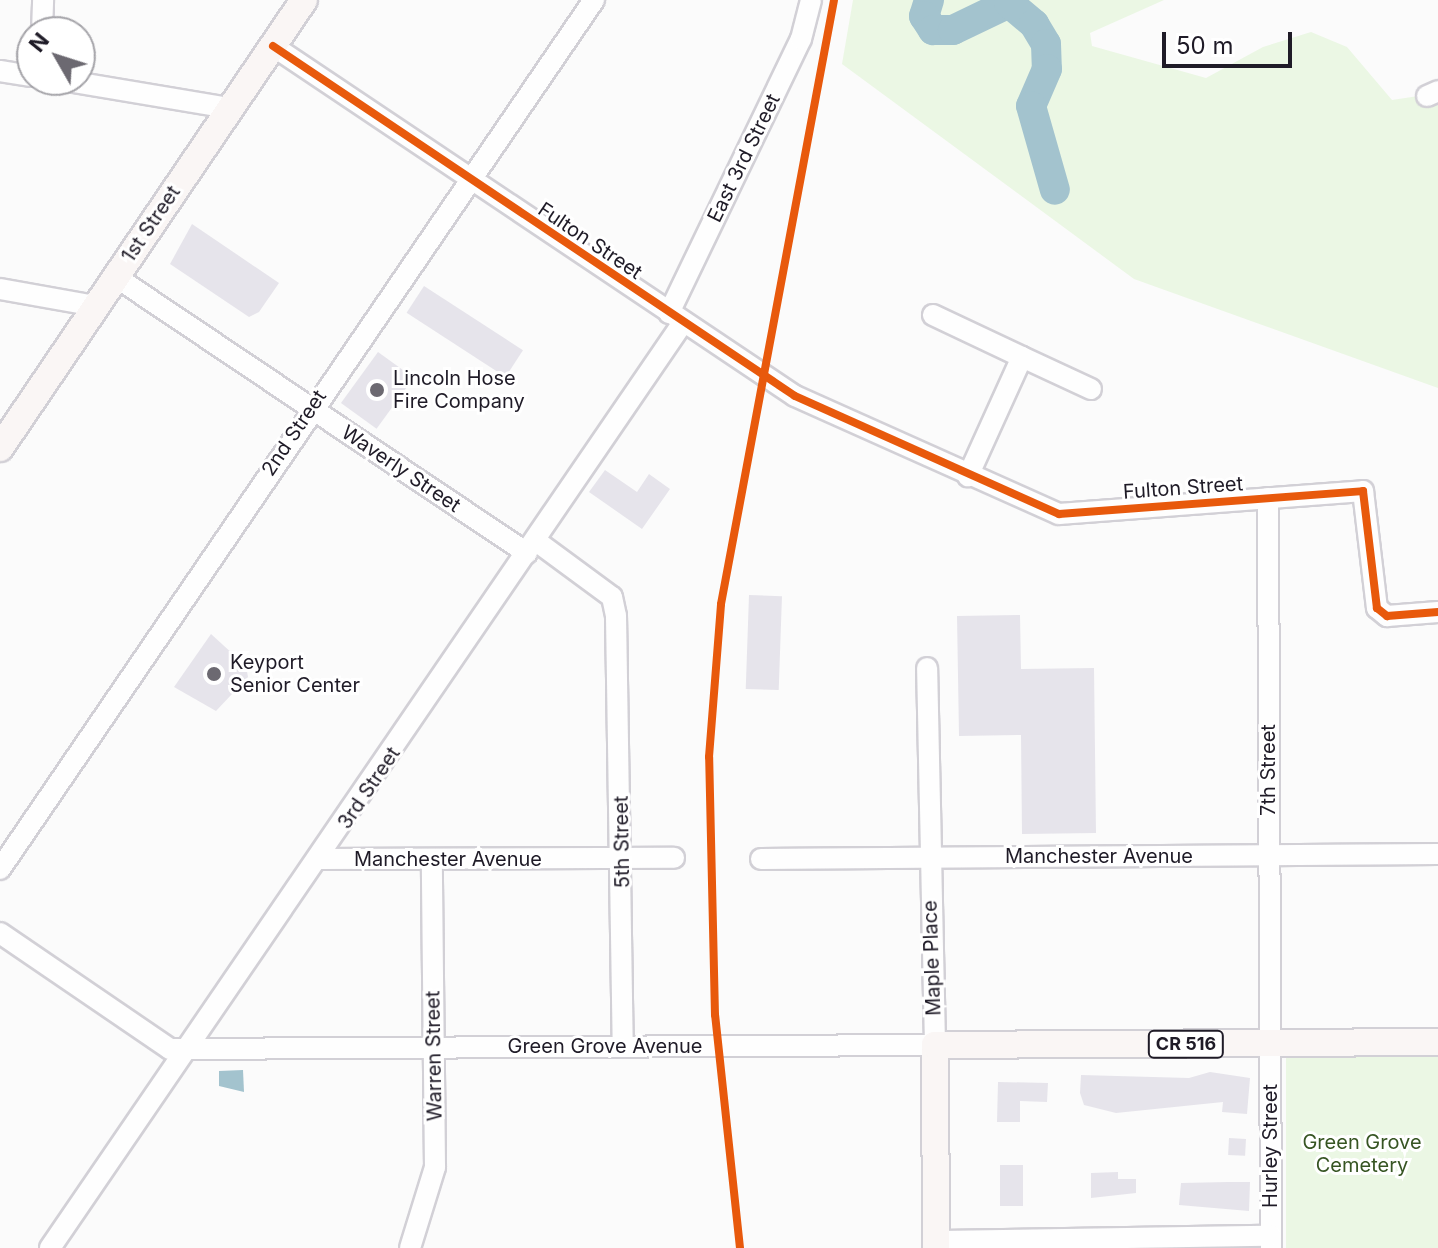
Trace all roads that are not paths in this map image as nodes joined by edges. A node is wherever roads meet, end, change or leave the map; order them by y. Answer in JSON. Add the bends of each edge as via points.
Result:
{"nodes":[{"id":1,"x":304,"y":0,"type":"edge"},
{"id":2,"x":594,"y":0,"type":"edge"},
{"id":3,"x":811,"y":0,"type":"edge"},
{"id":4,"x":273,"y":46,"type":"junction"},
{"id":5,"x":96,"y":86,"type":"edge"},
{"id":6,"x":229,"y":108,"type":"junction"},
{"id":7,"x":471,"y":180,"type":"junction"},
{"id":8,"x":116,"y":277,"type":"junction"},
{"id":9,"x":0,"y":289,"type":"edge"},
{"id":10,"x":95,"y":306,"type":"junction"},
{"id":11,"x":933,"y":315,"type":"dead end"},
{"id":12,"x":676,"y":319,"type":"junction"},
{"id":13,"x":1022,"y":357,"type":"junction"},
{"id":14,"x":1091,"y":389,"type":"dead end"},
{"id":15,"x":310,"y":407,"type":"junction"},
{"id":16,"x":0,"y":448,"type":"edge"},
{"id":17,"x":968,"y":476,"type":"junction"},
{"id":18,"x":1268,"y":498,"type":"junction"},
{"id":19,"x":532,"y":547,"type":"junction"},
{"id":20,"x":1438,"y":612,"type":"edge"},
{"id":21,"x":615,"y":639,"type":"joint"},
{"id":22,"x":927,"y":668,"type":"dead end"},
{"id":23,"x":1438,"y":854,"type":"edge"},
{"id":24,"x":1268,"y":855,"type":"junction"},
{"id":25,"x":928,"y":857,"type":"junction"},
{"id":26,"x":623,"y":858,"type":"junction"},
{"id":27,"x":674,"y":858,"type":"dead end"},
{"id":28,"x":321,"y":859,"type":"junction"},
{"id":29,"x":761,"y":859,"type":"dead end"},
{"id":30,"x":432,"y":860,"type":"junction"},
{"id":31,"x":0,"y":869,"type":"edge"},
{"id":32,"x":0,"y":933,"type":"edge"},
{"id":33,"x":1438,"y":1042,"type":"edge"},
{"id":34,"x":1269,"y":1043,"type":"junction"},
{"id":35,"x":935,"y":1045,"type":"junction"},
{"id":36,"x":623,"y":1046,"type":"junction"},
{"id":37,"x":434,"y":1047,"type":"junction"},
{"id":38,"x":188,"y":1048,"type":"junction"},
{"id":39,"x":1271,"y":1242,"type":"edge"},
{"id":40,"x":1151,"y":1243,"type":"edge"},
{"id":41,"x":936,"y":1245,"type":"edge"},
{"id":42,"x":50,"y":1248,"type":"edge"},
{"id":43,"x":410,"y":1248,"type":"edge"}],
"edges":[{"from":1,"to":4,"type":"main road","name":"1st Street"},
{"from":2,"to":7,"type":"street","name":"2nd Street"},
{"from":3,"to":12,"type":"street","name":"East 3rd Street","via":[[801,39]]},
{"from":4,"to":6,"type":"main road","name":"1st Street"},
{"from":4,"to":7,"type":"street","name":"Fulton Street"},
{"from":5,"to":6,"type":"street"},
{"from":6,"to":8,"type":"main road","name":"1st Street"},
{"from":7,"to":12,"type":"street","name":"Fulton Street"},
{"from":7,"to":15,"type":"street","name":"2nd Street"},
{"from":8,"to":10,"type":"main road","name":"1st Street"},
{"from":8,"to":15,"type":"street","name":"Waverly Street"},
{"from":9,"to":10,"type":"street"},
{"from":10,"to":16,"type":"main road","name":"1st Street"},
{"from":11,"to":13,"type":"street"},
{"from":12,"to":17,"type":"street","name":"Fulton Street","via":[[795,396]]},
{"from":12,"to":19,"type":"street","name":"3rd Street"},
{"from":13,"to":14,"type":"street"},
{"from":13,"to":17,"type":"street"},
{"from":15,"to":19,"type":"street","name":"Waverly Street"},
{"from":15,"to":31,"type":"street","name":"2nd Street"},
{"from":17,"to":18,"type":"street","name":"Fulton Street","via":[[1059,514]]},
{"from":18,"to":20,"type":"street","name":"Fulton Street","via":[[1368,486],[1377,608],[1387,616]]},
{"from":18,"to":24,"type":"street","name":"7th Street"},
{"from":19,"to":21,"type":"street","name":"Waverly Street","via":[[612,597]]},
{"from":19,"to":28,"type":"street","name":"3rd Street"},
{"from":21,"to":26,"type":"street","name":"5th Street"},
{"from":22,"to":25,"type":"street","name":"Maple Place"},
{"from":23,"to":24,"type":"street","name":"Manchester Avenue"},
{"from":24,"to":25,"type":"street","name":"Manchester Avenue"},
{"from":24,"to":34,"type":"street","name":"7th Street"},
{"from":25,"to":29,"type":"street","name":"Manchester Avenue"},
{"from":25,"to":35,"type":"street","name":"Maple Place"},
{"from":26,"to":27,"type":"street","name":"Manchester Avenue"},
{"from":26,"to":30,"type":"street","name":"Manchester Avenue"},
{"from":26,"to":36,"type":"street","name":"5th Street"},
{"from":28,"to":30,"type":"street","name":"Manchester Avenue"},
{"from":28,"to":38,"type":"street","name":"3rd Street"},
{"from":30,"to":37,"type":"street","name":"Warren Street"},
{"from":32,"to":38,"type":"street","name":"Green Grove Avenue","via":[[170,1049]]},
{"from":33,"to":34,"type":"main road","name":"Green Grove Avenue","number":"CR 516"},
{"from":34,"to":35,"type":"main road","name":"Green Grove Avenue","number":"CR 516"},
{"from":34,"to":39,"type":"street","name":"Hurley Street"},
{"from":35,"to":36,"type":"street","name":"Green Grove Avenue"},
{"from":35,"to":41,"type":"main road","name":"Maple Place"},
{"from":36,"to":37,"type":"street","name":"Green Grove Avenue"},
{"from":37,"to":38,"type":"street","name":"Green Grove Avenue"},
{"from":37,"to":43,"type":"street","name":"Warren Street","via":[[435,1167]]},
{"from":38,"to":42,"type":"street","name":"3rd Street"},
{"from":39,"to":40,"type":"street"},
{"from":40,"to":41,"type":"street"}]}
